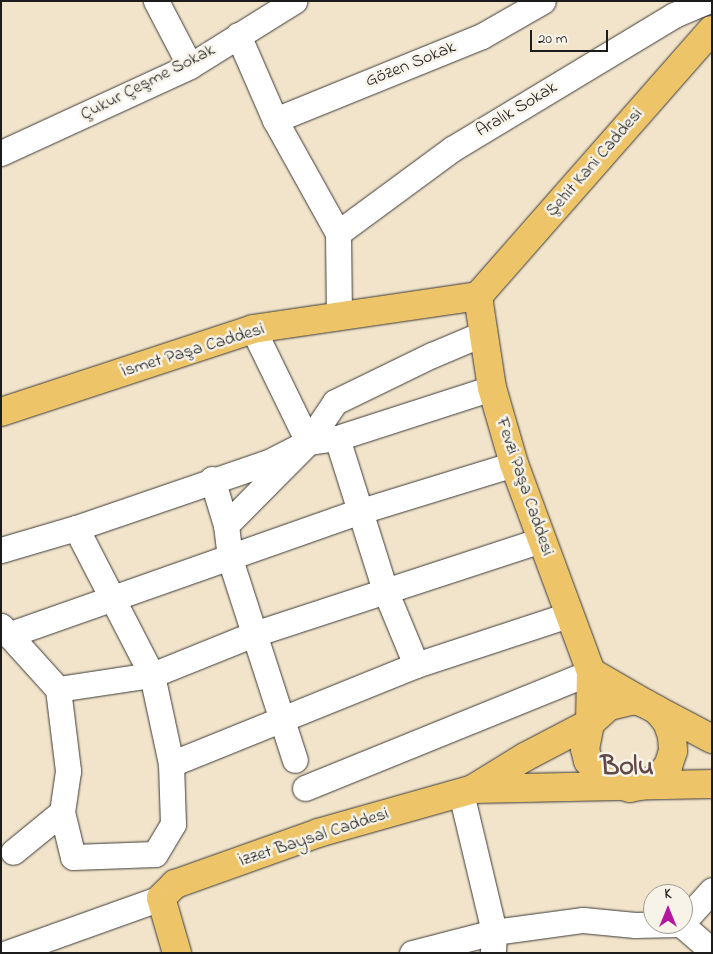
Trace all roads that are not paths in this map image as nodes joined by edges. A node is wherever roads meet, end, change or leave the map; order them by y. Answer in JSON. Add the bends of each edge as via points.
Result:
{"nodes":[{"id":1,"x":156,"y":1,"type":"edge"},
{"id":2,"x":294,"y":1,"type":"edge"},
{"id":3,"x":543,"y":1,"type":"edge"},
{"id":4,"x":707,"y":1,"type":"edge"},
{"id":5,"x":712,"y":30,"type":"edge"},
{"id":6,"x":238,"y":35,"type":"junction"},
{"id":7,"x":190,"y":66,"type":"junction"},
{"id":8,"x":275,"y":120,"type":"junction"},
{"id":9,"x":1,"y":153,"type":"edge"},
{"id":10,"x":338,"y":233,"type":"junction"},
{"id":11,"x":478,"y":296,"type":"junction"},
{"id":12,"x":340,"y":317,"type":"junction"},
{"id":13,"x":253,"y":329,"type":"junction"},
{"id":14,"x":484,"y":333,"type":"junction"},
{"id":15,"x":492,"y":388,"type":"junction"},
{"id":16,"x":1,"y":412,"type":"edge"},
{"id":17,"x":336,"y":438,"type":"junction"},
{"id":18,"x":308,"y":442,"type":"junction"},
{"id":19,"x":514,"y":464,"type":"junction"},
{"id":20,"x":212,"y":479,"type":"junction"},
{"id":21,"x":358,"y":512,"type":"junction"},
{"id":22,"x":226,"y":525,"type":"junction"},
{"id":23,"x":76,"y":528,"type":"junction"},
{"id":24,"x":542,"y":540,"type":"junction"},
{"id":25,"x":1,"y":550,"type":"edge"},
{"id":26,"x":230,"y":559,"type":"junction"},
{"id":27,"x":385,"y":590,"type":"junction"},
{"id":28,"x":111,"y":598,"type":"junction"},
{"id":29,"x":568,"y":615,"type":"junction"},
{"id":30,"x":4,"y":630,"type":"edge"},
{"id":31,"x":254,"y":634,"type":"junction"},
{"id":32,"x":416,"y":665,"type":"junction"},
{"id":33,"x":591,"y":672,"type":"junction"},
{"id":34,"x":152,"y":675,"type":"junction"},
{"id":35,"x":58,"y":689,"type":"junction"},
{"id":36,"x":646,"y":704,"type":"junction"},
{"id":37,"x":282,"y":721,"type":"junction"},
{"id":38,"x":590,"y":723,"type":"junction"},
{"id":39,"x":712,"y":740,"type":"edge"},
{"id":40,"x":295,"y":760,"type":"dead end"},
{"id":41,"x":171,"y":764,"type":"junction"},
{"id":42,"x":712,"y":784,"type":"edge"},
{"id":43,"x":305,"y":788,"type":"dead end"},
{"id":44,"x":630,"y":788,"type":"junction"},
{"id":45,"x":467,"y":791,"type":"junction"},
{"id":46,"x":62,"y":812,"type":"junction"},
{"id":47,"x":13,"y":852,"type":"dead end"},
{"id":48,"x":712,"y":890,"type":"edge"},
{"id":49,"x":161,"y":898,"type":"junction"},
{"id":50,"x":693,"y":910,"type":"edge"},
{"id":51,"x":643,"y":925,"type":"edge"},
{"id":52,"x":693,"y":934,"type":"edge"},
{"id":53,"x":493,"y":942,"type":"edge"},
{"id":54,"x":712,"y":951,"type":"edge"},
{"id":55,"x":7,"y":953,"type":"edge"},
{"id":56,"x":177,"y":953,"type":"edge"},
{"id":57,"x":412,"y":953,"type":"edge"}],
"edges":[{"from":1,"to":7,"type":"street"},
{"from":2,"to":6,"type":"street","name":"Çukur Çeşme Sokak"},
{"from":3,"to":8,"type":"street","name":"Gözen Sokak","via":[[482,36]]},
{"from":4,"to":10,"type":"street","name":"Aralık Sokak","via":[[674,15],[452,149]]},
{"from":5,"to":11,"type":"main road","name":"Şehit Kani Caddesi"},
{"from":6,"to":7,"type":"street","name":"Çukur Çeşme Sokak"},
{"from":6,"to":8,"type":"street"},
{"from":7,"to":9,"type":"street","name":"Çukur Çeşme Sokak"},
{"from":8,"to":10,"type":"street"},
{"from":10,"to":12,"type":"street"},
{"from":11,"to":12,"type":"main road","name":"İsmet Paşa Caddesi"},
{"from":11,"to":14,"type":"main road","name":"Fevzi Paşa Caddesi"},
{"from":12,"to":13,"type":"main road","name":"İsmet Paşa Caddesi"},
{"from":13,"to":16,"type":"main road","name":"İsmet Paşa Caddesi"},
{"from":13,"to":18,"type":"street"},
{"from":14,"to":15,"type":"main road","name":"Fevzi Paşa Caddesi"},
{"from":14,"to":18,"type":"street","via":[[335,402]]},
{"from":15,"to":17,"type":"street"},
{"from":15,"to":19,"type":"main road","name":"Fevzi Paşa Caddesi"},
{"from":17,"to":18,"type":"street"},
{"from":17,"to":21,"type":"street"},
{"from":18,"to":20,"type":"street","via":[[269,462]]},
{"from":18,"to":22,"type":"street"},
{"from":19,"to":21,"type":"street"},
{"from":19,"to":24,"type":"main road","name":"Fevzi Paşa Caddesi"},
{"from":20,"to":22,"type":"street"},
{"from":20,"to":23,"type":"street"},
{"from":21,"to":26,"type":"street"},
{"from":21,"to":27,"type":"street"},
{"from":22,"to":26,"type":"street"},
{"from":23,"to":25,"type":"street"},
{"from":23,"to":28,"type":"street"},
{"from":24,"to":27,"type":"street"},
{"from":24,"to":29,"type":"main road","name":"Fevzi Paşa Caddesi"},
{"from":26,"to":28,"type":"street"},
{"from":26,"to":31,"type":"street"},
{"from":27,"to":31,"type":"street"},
{"from":27,"to":32,"type":"street"},
{"from":28,"to":30,"type":"street"},
{"from":28,"to":34,"type":"street"},
{"from":29,"to":32,"type":"street"},
{"from":29,"to":33,"type":"main road","name":"Fevzi Paşa Caddesi"},
{"from":30,"to":35,"type":"street"},
{"from":31,"to":34,"type":"street"},
{"from":31,"to":37,"type":"street"},
{"from":32,"to":37,"type":"street"},
{"from":33,"to":36,"type":"main road"},
{"from":33,"to":38,"type":"main road"},
{"from":33,"to":43,"type":"street"},
{"from":34,"to":35,"type":"street"},
{"from":34,"to":41,"type":"street"},
{"from":35,"to":46,"type":"street","via":[[68,771]]},
{"from":36,"to":38,"type":"main road","via":[[621,701],[598,713]]},
{"from":36,"to":39,"type":"main road"},
{"from":36,"to":44,"type":"main road","via":[[667,722],[673,751],[668,766],[658,777],[645,785]]},
{"from":37,"to":40,"type":"street"},
{"from":37,"to":41,"type":"street"},
{"from":38,"to":44,"type":"main road","via":[[585,748],[592,767],[605,781]]},
{"from":38,"to":45,"type":"main road","name":"İzzet Baysal Caddesi"},
{"from":41,"to":46,"type":"street","via":[[173,824],[155,854],[73,858]]},
{"from":42,"to":44,"type":"main road","name":"İzzet Baysal Caddesi"},
{"from":44,"to":45,"type":"main road","name":"İzzet Baysal Caddesi"},
{"from":45,"to":49,"type":"main road","name":"İzzet Baysal Caddesi","via":[[309,837],[175,884]]},
{"from":45,"to":53,"type":"street"},
{"from":46,"to":47,"type":"street"},
{"from":48,"to":50,"type":"street"},
{"from":49,"to":55,"type":"street"},
{"from":49,"to":56,"type":"main road"},
{"from":51,"to":53,"type":"street","via":[[583,920]]},
{"from":52,"to":54,"type":"street"},
{"from":53,"to":57,"type":"street"}]}
